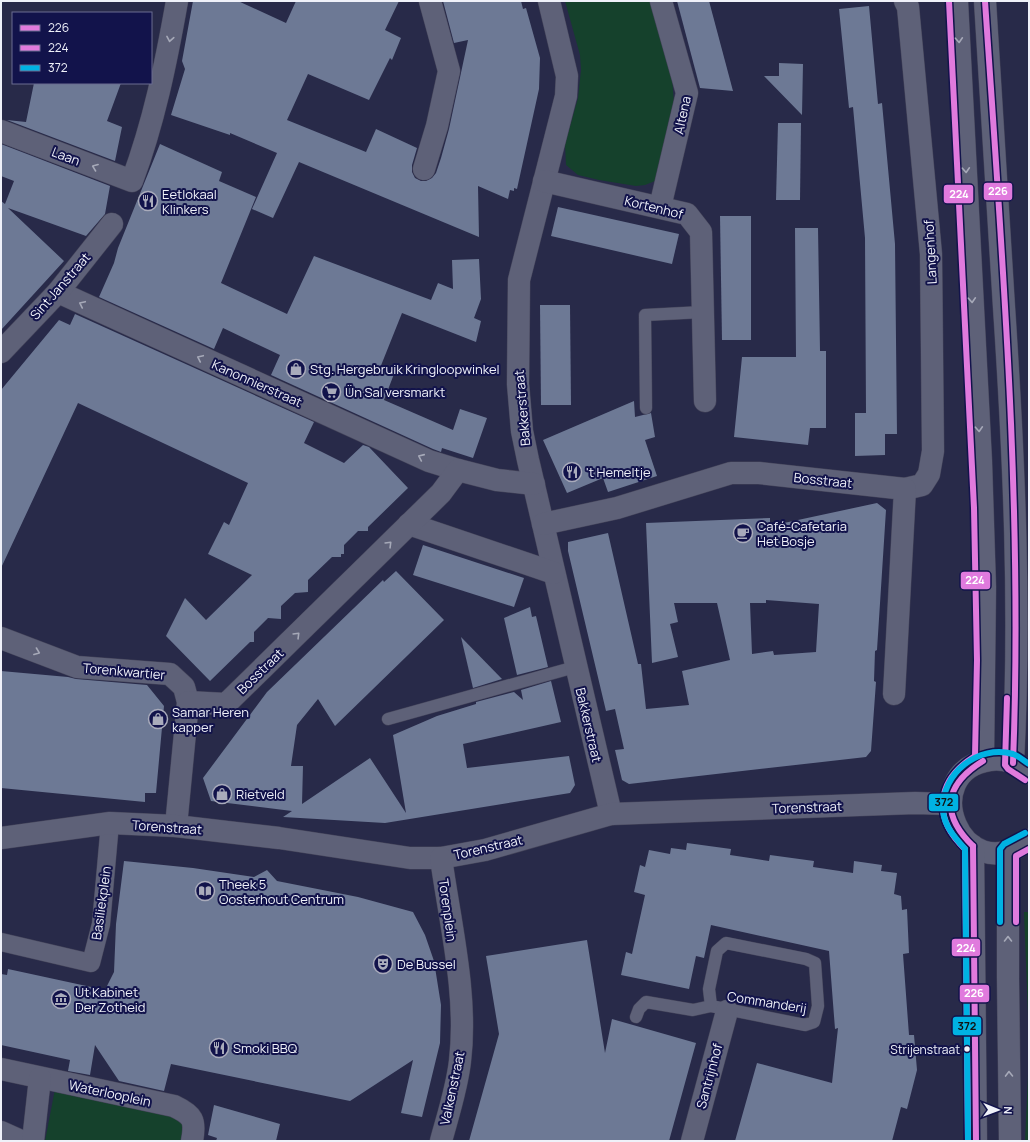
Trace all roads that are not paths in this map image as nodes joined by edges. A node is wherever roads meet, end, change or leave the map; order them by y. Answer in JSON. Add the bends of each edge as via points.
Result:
{"nodes":[{"id":1,"x":177,"y":1,"type":"edge"},
{"id":2,"x":430,"y":1,"type":"edge"},
{"id":3,"x":549,"y":1,"type":"edge"},
{"id":4,"x":661,"y":1,"type":"edge"},
{"id":5,"x":905,"y":1,"type":"edge"},
{"id":6,"x":957,"y":1,"type":"edge"},
{"id":7,"x":985,"y":1,"type":"edge"},
{"id":8,"x":1,"y":131,"type":"edge"},
{"id":9,"x":424,"y":169,"type":"dead end"},
{"id":10,"x":544,"y":181,"type":"junction"},
{"id":11,"x":660,"y":208,"type":"junction"},
{"id":12,"x":112,"y":224,"type":"dead end"},
{"id":13,"x":58,"y":292,"type":"junction"},
{"id":14,"x":703,"y":312,"type":"junction"},
{"id":15,"x":3,"y":346,"type":"edge"},
{"id":16,"x":705,"y":401,"type":"dead end"},
{"id":17,"x":646,"y":408,"type":"dead end"},
{"id":18,"x":458,"y":470,"type":"junction"},
{"id":19,"x":534,"y":484,"type":"junction"},
{"id":20,"x":904,"y":489,"type":"junction"},
{"id":21,"x":409,"y":524,"type":"junction"},
{"id":22,"x":543,"y":524,"type":"junction"},
{"id":23,"x":554,"y":573,"type":"junction"},
{"id":24,"x":1,"y":638,"type":"edge"},
{"id":25,"x":575,"y":667,"type":"junction"},
{"id":26,"x":894,"y":694,"type":"dead end"},
{"id":27,"x":188,"y":702,"type":"junction"},
{"id":28,"x":388,"y":719,"type":"dead end"},
{"id":29,"x":983,"y":761,"type":"junction"},
{"id":30,"x":1021,"y":768,"type":"edge"},
{"id":31,"x":950,"y":804,"type":"junction"},
{"id":32,"x":611,"y":814,"type":"junction"},
{"id":33,"x":110,"y":823,"type":"junction"},
{"id":34,"x":176,"y":826,"type":"junction"},
{"id":35,"x":1,"y":838,"type":"edge"},
{"id":36,"x":1029,"y":840,"type":"edge"},
{"id":37,"x":973,"y":846,"type":"junction"},
{"id":38,"x":1008,"y":852,"type":"junction"},
{"id":39,"x":441,"y":858,"type":"junction"},
{"id":40,"x":1,"y":942,"type":"edge"},
{"id":41,"x":719,"y":1009,"type":"junction"},
{"id":42,"x":636,"y":1017,"type":"dead end"},
{"id":43,"x":462,"y":1034,"type":"joint"},
{"id":44,"x":1,"y":1069,"type":"edge"},
{"id":45,"x":40,"y":1078,"type":"junction"},
{"id":46,"x":1,"y":1132,"type":"edge"},
{"id":47,"x":21,"y":1141,"type":"edge"},
{"id":48,"x":33,"y":1141,"type":"edge"},
{"id":49,"x":192,"y":1141,"type":"edge"},
{"id":50,"x":441,"y":1141,"type":"edge"},
{"id":51,"x":692,"y":1141,"type":"edge"},
{"id":52,"x":976,"y":1141,"type":"edge"},
{"id":53,"x":1010,"y":1141,"type":"edge"}],
"edges":[{"from":1,"to":8,"type":"street","name":"Laan","one_way":true,"via":[[165,70],[151,125],[132,181]]},
{"from":2,"to":9,"type":"street","via":[[449,71]]},
{"from":3,"to":10,"type":"street","name":"Bakkerstraat","via":[[567,76],[566,96]]},
{"from":4,"to":11,"type":"street","name":"Altena","via":[[687,92]]},
{"from":5,"to":20,"type":"street","name":"Langenhof","via":[[908,6],[931,248],[933,451],[929,474],[922,485]]},
{"from":6,"to":29,"type":"street","one_way":true,"via":[[981,461],[985,595]]},
{"from":7,"to":30,"type":"street","via":[[1014,457]]},
{"from":10,"to":11,"type":"street","name":"Kortenhof"},
{"from":10,"to":19,"type":"street","name":"Bakkerstraat","via":[[524,255],[518,298],[520,408],[522,431]]},
{"from":11,"to":14,"type":"street","name":"Kortenhof","via":[[688,214],[701,232]]},
{"from":12,"to":13,"type":"street","name":"Sint Janstraat"},
{"from":13,"to":15,"type":"street","name":"Sint Janstraat"},
{"from":18,"to":13,"type":"street","name":"Kanonnierstraat","one_way":true,"via":[[422,458]]},
{"from":14,"to":16,"type":"street","name":"Kortenhof"},
{"from":14,"to":17,"type":"lane","via":[[645,315]]},
{"from":18,"to":19,"type":"street","via":[[497,480]]},
{"from":18,"to":21,"type":"street","name":"Bosstraat","via":[[441,493]]},
{"from":19,"to":22,"type":"street","name":"Bakkerstraat"},
{"from":20,"to":22,"type":"street","name":"Bosstraat","via":[[759,473],[731,474],[617,508]]},
{"from":20,"to":26,"type":"street"},
{"from":21,"to":23,"type":"street"},
{"from":27,"to":21,"type":"street","name":"Bosstraat","one_way":true,"via":[[226,704]]},
{"from":22,"to":23,"type":"street","name":"Bakkerstraat"},
{"from":23,"to":25,"type":"street","name":"Bakkerstraat"},
{"from":24,"to":27,"type":"street","name":"Torenkwartier","one_way":true,"via":[[77,667],[170,674],[184,688]]},
{"from":25,"to":28,"type":"lane"},
{"from":25,"to":32,"type":"street","name":"Bakkerstraat"},
{"from":27,"to":34,"type":"street"},
{"from":29,"to":30,"type":"street","via":[[998,759]]},
{"from":29,"to":31,"type":"street","via":[[970,768],[960,778],[953,790]]},
{"from":31,"to":32,"type":"street","name":"Torenstraat","via":[[916,803]]},
{"from":31,"to":37,"type":"street","via":[[956,828]]},
{"from":32,"to":39,"type":"street","name":"Torenstraat","via":[[485,850]]},
{"from":33,"to":34,"type":"street","name":"Torenstraat"},
{"from":33,"to":35,"type":"street","name":"Torenstraat"},
{"from":33,"to":40,"type":"street","name":"Basiliekplein","via":[[101,924],[90,963]]},
{"from":34,"to":39,"type":"street","name":"Torenstraat","via":[[279,838],[410,858]]},
{"from":36,"to":38,"type":"street"},
{"from":37,"to":38,"type":"street","via":[[995,853]]},
{"from":37,"to":52,"type":"street"},
{"from":53,"to":38,"type":"street","one_way":true},
{"from":39,"to":43,"type":"street","name":"Torenplein","via":[[461,994]]},
{"from":41,"to":41,"type":"lane","name":"Commanderij","via":[[805,1025],[814,1022],[818,1006],[814,963],[806,959],[726,943],[717,951],[709,989]]},
{"from":41,"to":42,"type":"lane","name":"Commanderij","via":[[693,1010],[646,1002],[638,1009]]},
{"from":41,"to":51,"type":"street","name":"Santrijnhof"},
{"from":43,"to":50,"type":"street","name":"Valkenstraat","via":[[456,1083]]},
{"from":44,"to":45,"type":"street","name":"Waterlooplein"},
{"from":45,"to":48,"type":"street"},
{"from":45,"to":49,"type":"street","name":"Waterlooplein","via":[[174,1106],[187,1112],[193,1120]]},
{"from":46,"to":47,"type":"street"}]}
